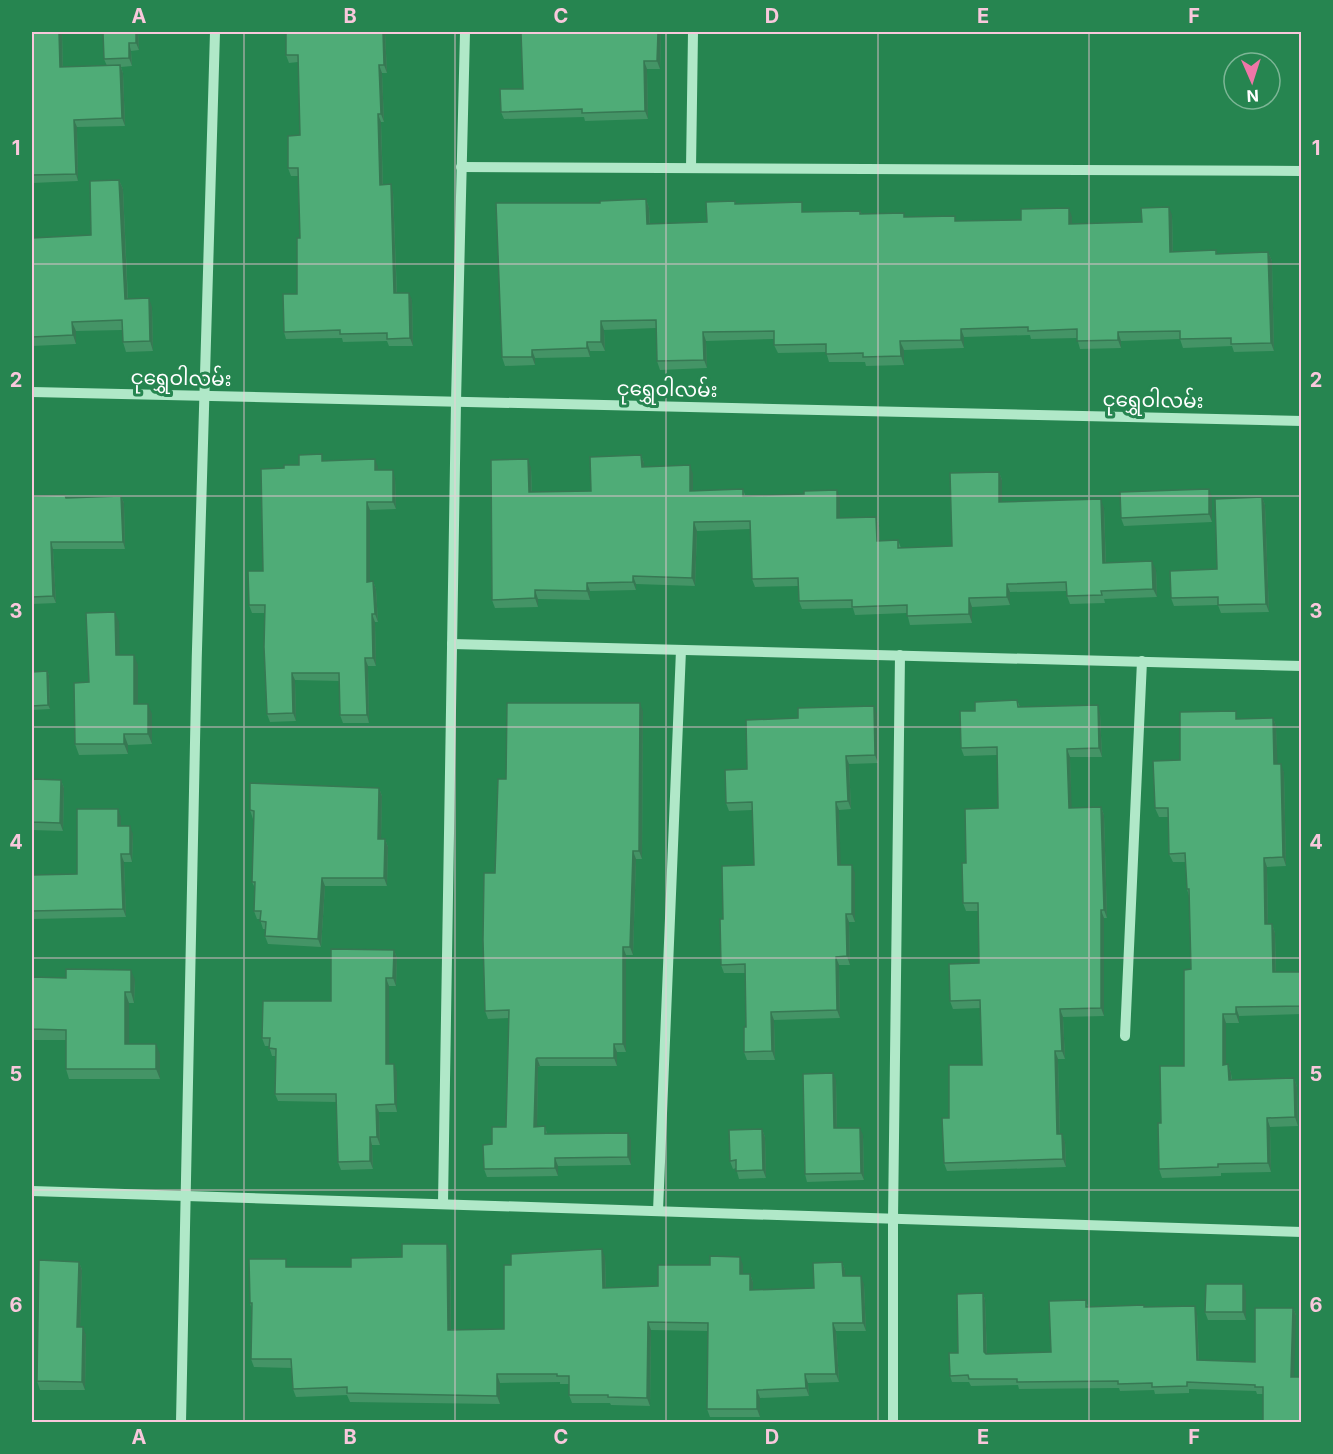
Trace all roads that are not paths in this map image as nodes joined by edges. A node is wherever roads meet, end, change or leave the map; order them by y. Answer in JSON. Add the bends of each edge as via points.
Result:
{"nodes":[{"id":1,"x":215,"y":32,"type":"edge"},
{"id":2,"x":465,"y":32,"type":"edge"},
{"id":3,"x":693,"y":32,"type":"edge"},
{"id":4,"x":461,"y":166,"type":"junction"},
{"id":5,"x":691,"y":168,"type":"junction"},
{"id":6,"x":1302,"y":171,"type":"edge"},
{"id":7,"x":32,"y":392,"type":"edge"},
{"id":8,"x":203,"y":396,"type":"junction"},
{"id":9,"x":456,"y":402,"type":"junction"},
{"id":10,"x":1302,"y":421,"type":"edge"},
{"id":11,"x":452,"y":644,"type":"junction"},
{"id":12,"x":681,"y":650,"type":"junction"},
{"id":13,"x":900,"y":655,"type":"junction"},
{"id":14,"x":1142,"y":662,"type":"junction"},
{"id":15,"x":1302,"y":666,"type":"edge"},
{"id":16,"x":1125,"y":1036,"type":"dead end"},
{"id":17,"x":32,"y":1191,"type":"edge"},
{"id":18,"x":184,"y":1195,"type":"junction"},
{"id":19,"x":443,"y":1203,"type":"junction"},
{"id":20,"x":658,"y":1211,"type":"junction"},
{"id":21,"x":893,"y":1219,"type":"junction"},
{"id":22,"x":1302,"y":1232,"type":"edge"},
{"id":23,"x":181,"y":1422,"type":"edge"},
{"id":24,"x":893,"y":1422,"type":"edge"}],
"edges":[{"from":1,"to":8,"type":"street"},
{"from":2,"to":4,"type":"street"},
{"from":3,"to":5,"type":"street"},
{"from":4,"to":5,"type":"street"},
{"from":4,"to":9,"type":"street"},
{"from":5,"to":6,"type":"street"},
{"from":7,"to":8,"type":"street","name":"ငုရွှေဝါလမ်း"},
{"from":8,"to":9,"type":"street","name":"ငုရွှေဝါလမ်း"},
{"from":8,"to":18,"type":"street"},
{"from":9,"to":10,"type":"street","name":"ငုရွှေဝါလမ်း"},
{"from":9,"to":11,"type":"street"},
{"from":11,"to":12,"type":"street"},
{"from":11,"to":19,"type":"street"},
{"from":12,"to":13,"type":"street"},
{"from":12,"to":20,"type":"street"},
{"from":13,"to":14,"type":"street"},
{"from":13,"to":21,"type":"street"},
{"from":14,"to":15,"type":"street"},
{"from":14,"to":16,"type":"street"},
{"from":17,"to":18,"type":"street"},
{"from":18,"to":19,"type":"street"},
{"from":18,"to":23,"type":"street"},
{"from":19,"to":20,"type":"street"},
{"from":20,"to":21,"type":"street"},
{"from":21,"to":22,"type":"street"},
{"from":21,"to":24,"type":"street"}]}
